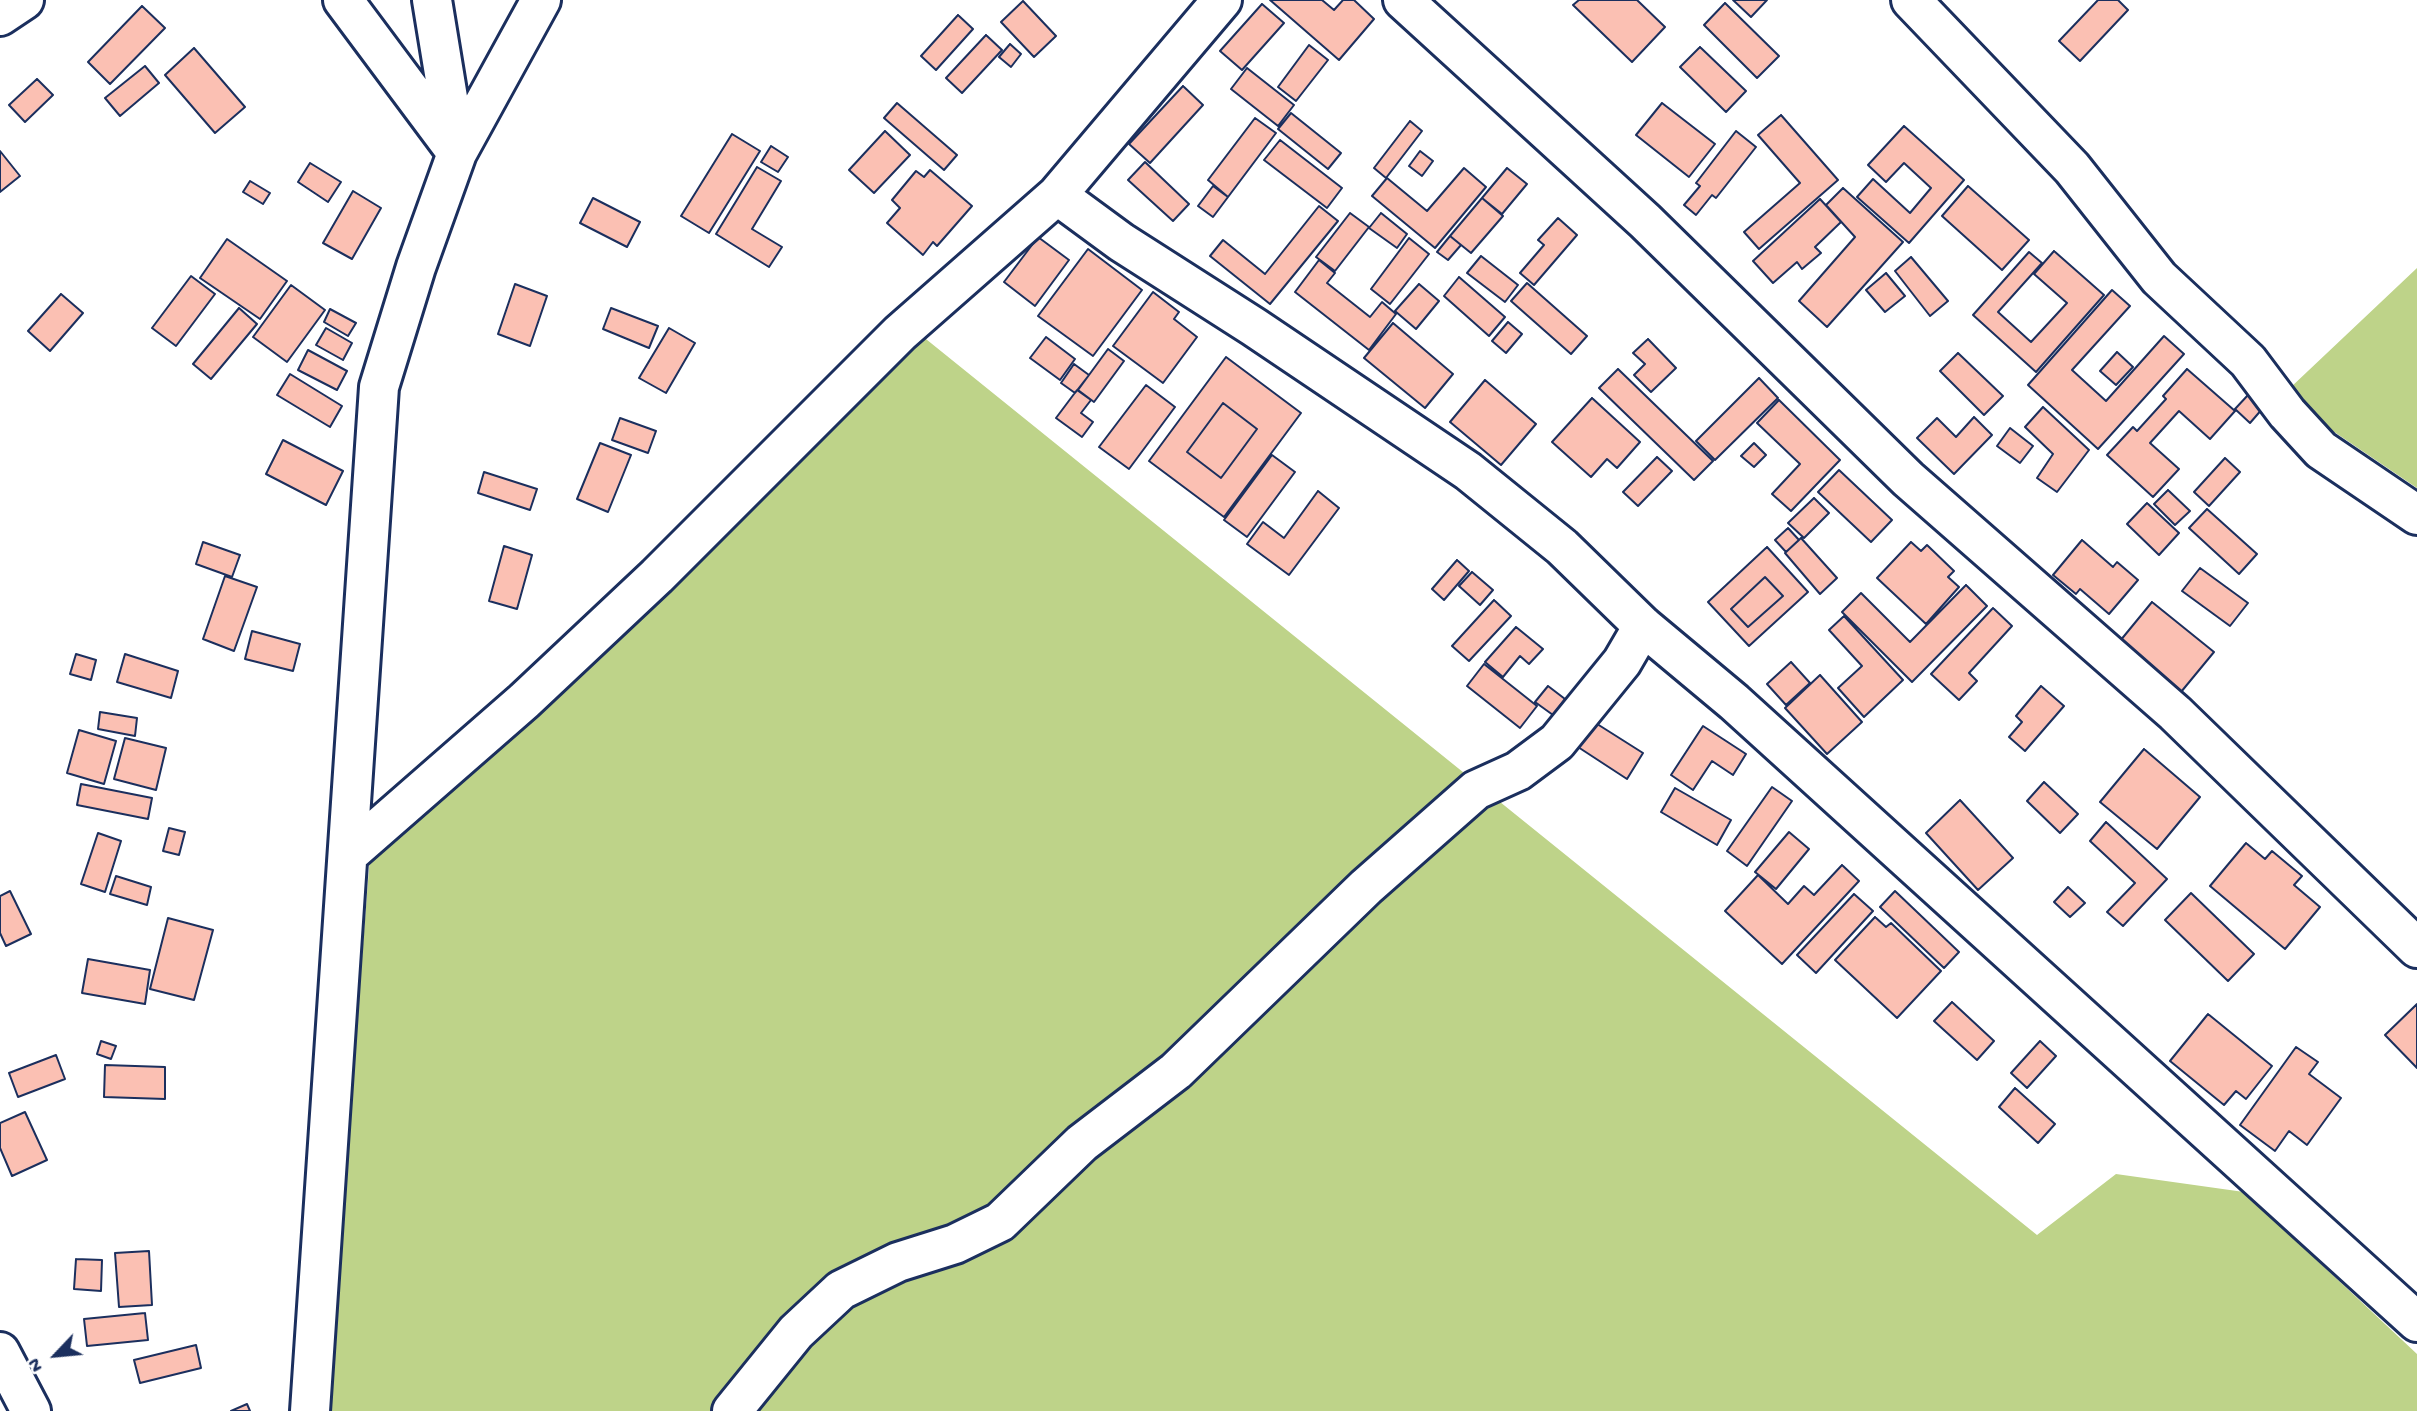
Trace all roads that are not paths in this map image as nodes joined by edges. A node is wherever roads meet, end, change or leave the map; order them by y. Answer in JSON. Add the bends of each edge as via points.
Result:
{"nodes":[{"id":1,"x":24,"y":0,"type":"edge"},
{"id":2,"x":343,"y":0,"type":"edge"},
{"id":3,"x":432,"y":0,"type":"edge"},
{"id":4,"x":541,"y":0,"type":"edge"},
{"id":5,"x":1222,"y":0,"type":"edge"},
{"id":6,"x":1403,"y":0,"type":"edge"},
{"id":7,"x":1911,"y":0,"type":"edge"},
{"id":8,"x":0,"y":16,"type":"edge"},
{"id":9,"x":457,"y":153,"type":"junction"},
{"id":10,"x":1057,"y":195,"type":"junction"},
{"id":11,"x":2417,"y":515,"type":"edge"},
{"id":12,"x":1643,"y":626,"type":"junction"},
{"id":13,"x":350,"y":853,"type":"junction"},
{"id":14,"x":2417,"y":948,"type":"edge"},
{"id":15,"x":2417,"y":1322,"type":"edge"},
{"id":16,"x":0,"y":1352,"type":"edge"},
{"id":17,"x":31,"y":1411,"type":"edge"},
{"id":18,"x":310,"y":1411,"type":"edge"},
{"id":19,"x":732,"y":1411,"type":"edge"}],
"edges":[{"from":1,"to":8,"type":"street"},
{"from":2,"to":9,"type":"street"},
{"from":3,"to":9,"type":"street"},
{"from":4,"to":9,"type":"street"},
{"from":5,"to":10,"type":"street"},
{"from":6,"to":14,"type":"street","via":[[1645,221],[1908,479],[2175,713]]},
{"from":7,"to":11,"type":"street","via":[[2072,168],[2159,278],[2248,361],[2321,450]]},
{"from":9,"to":13,"type":"street","via":[[379,387]]},
{"from":10,"to":12,"type":"street","via":[[1468,471],[1562,547]]},
{"from":10,"to":13,"type":"street","via":[[900,333],[648,585],[524,701]]},
{"from":12,"to":15,"type":"street","via":[[1744,711]]},
{"from":12,"to":19,"type":"street","via":[[1622,662],[1557,742],[1518,771],[1476,790],[1366,887],[1176,1071],[1082,1143],[1000,1222],[841,1290],[796,1332]]},
{"from":13,"to":18,"type":"street"},
{"from":16,"to":17,"type":"street"}]}
